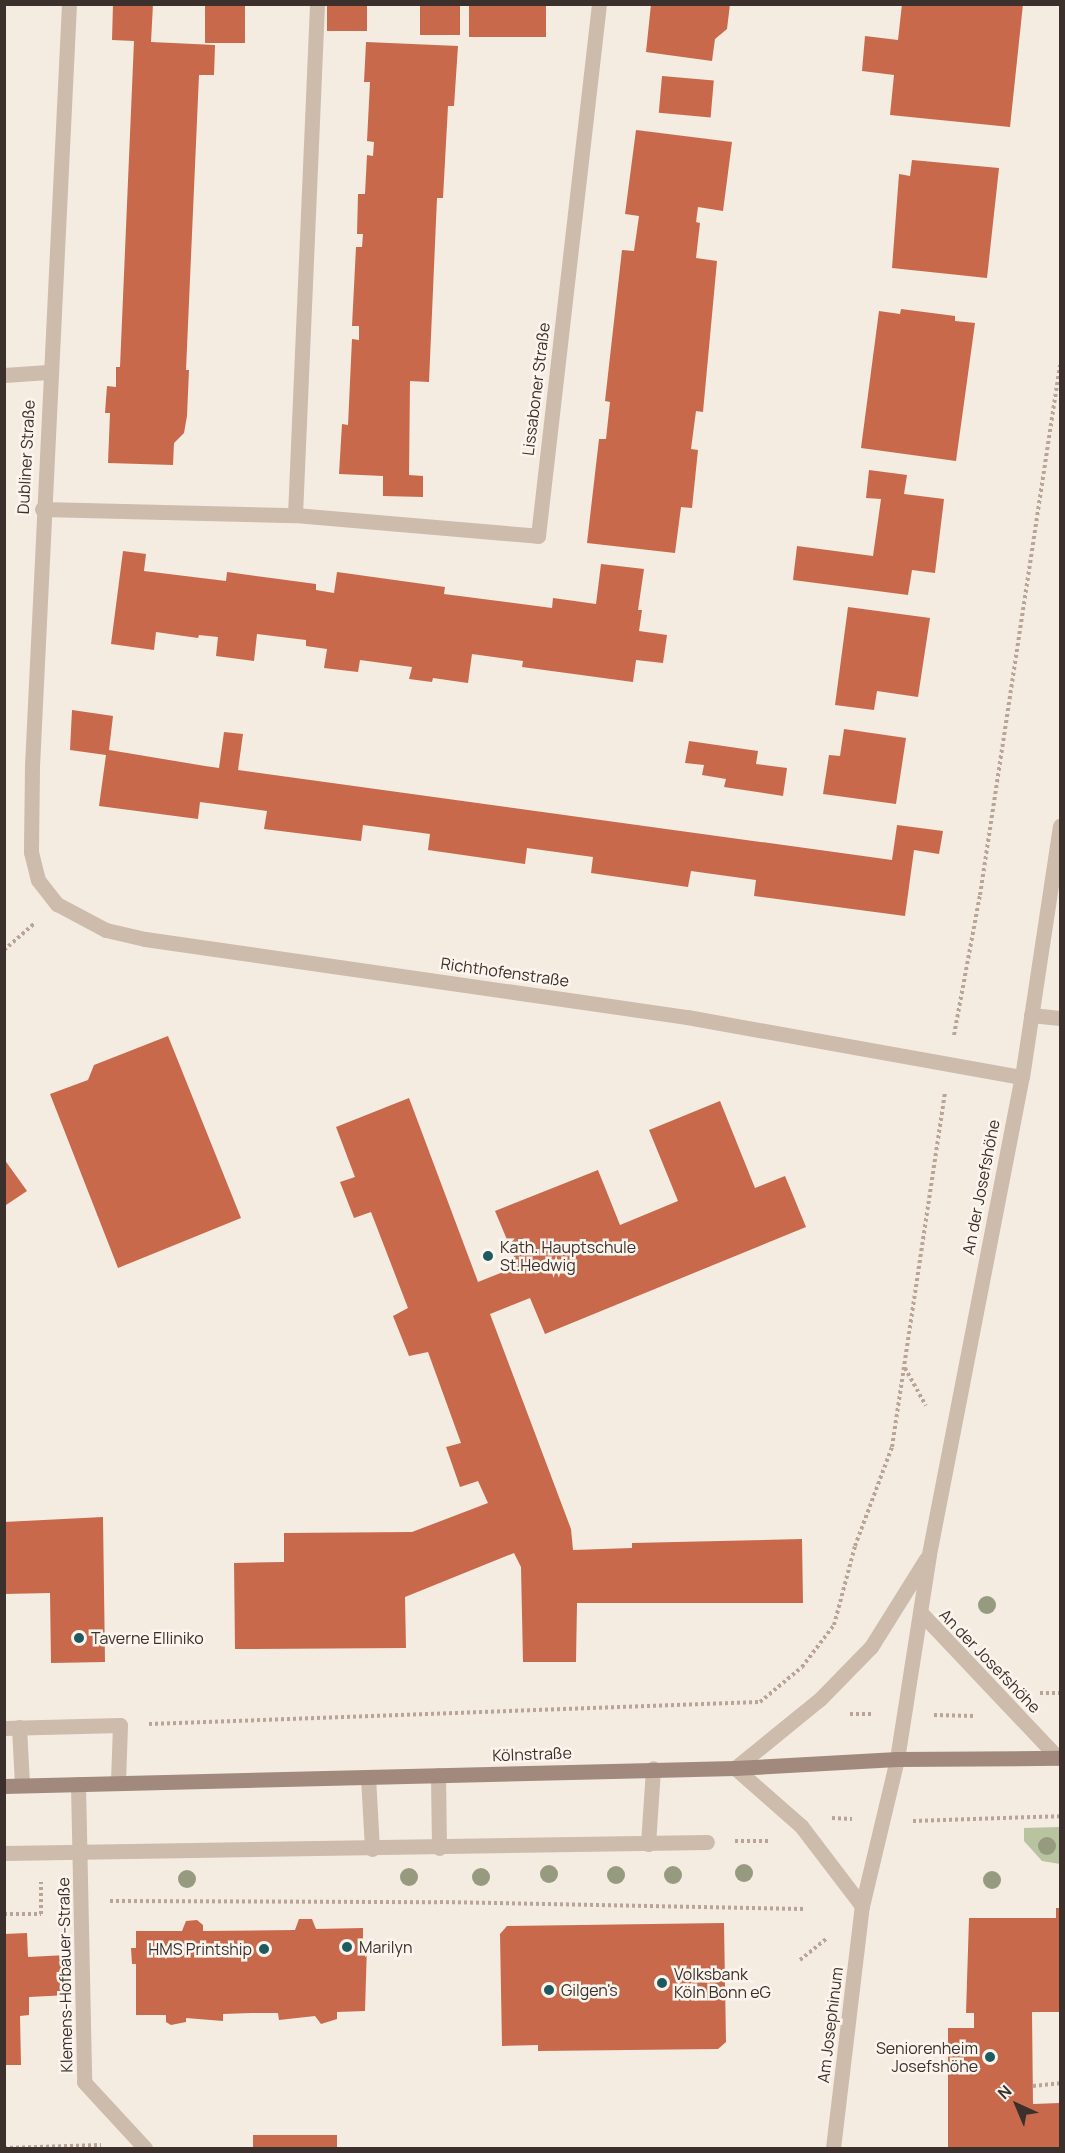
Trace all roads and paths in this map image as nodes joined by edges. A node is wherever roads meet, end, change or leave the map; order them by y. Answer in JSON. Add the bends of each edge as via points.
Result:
{"nodes":[{"id":1,"x":69,"y":4,"type":"edge"},
{"id":2,"x":317,"y":4,"type":"edge"},
{"id":3,"x":599,"y":4,"type":"edge"},
{"id":4,"x":48,"y":372,"type":"junction"},
{"id":5,"x":4,"y":375,"type":"edge"},
{"id":6,"x":42,"y":509,"type":"junction"},
{"id":7,"x":295,"y":515,"type":"junction"},
{"id":8,"x":1060,"y":826,"type":"edge"},
{"id":9,"x":57,"y":904,"type":"junction"},
{"id":10,"x":4,"y":950,"type":"edge"},
{"id":11,"x":1031,"y":1015,"type":"junction"},
{"id":12,"x":1060,"y":1018,"type":"edge"},
{"id":13,"x":1022,"y":1077,"type":"junction"},
{"id":14,"x":929,"y":1554,"type":"junction"},
{"id":15,"x":922,"y":1614,"type":"junction"},
{"id":16,"x":760,"y":1702,"type":"dead end"},
{"id":17,"x":120,"y":1725,"type":"junction"},
{"id":18,"x":12,"y":1727,"type":"edge"},
{"id":19,"x":1059,"y":1758,"type":"edge"},
{"id":20,"x":897,"y":1759,"type":"junction"},
{"id":21,"x":653,"y":1768,"type":"junction"},
{"id":22,"x":735,"y":1768,"type":"junction"},
{"id":23,"x":438,"y":1775,"type":"junction"},
{"id":24,"x":368,"y":1777,"type":"junction"},
{"id":25,"x":118,"y":1783,"type":"junction"},
{"id":26,"x":78,"y":1784,"type":"junction"},
{"id":27,"x":22,"y":1785,"type":"junction"},
{"id":28,"x":4,"y":1786,"type":"edge"},
{"id":29,"x":707,"y":1842,"type":"dead end"},
{"id":30,"x":648,"y":1844,"type":"junction"},
{"id":31,"x":439,"y":1848,"type":"junction"},
{"id":32,"x":372,"y":1849,"type":"junction"},
{"id":33,"x":42,"y":1852,"type":"junction"},
{"id":34,"x":80,"y":1852,"type":"junction"},
{"id":35,"x":4,"y":1853,"type":"edge"},
{"id":36,"x":82,"y":1901,"type":"junction"},
{"id":37,"x":862,"y":1906,"type":"junction"},
{"id":38,"x":805,"y":1909,"type":"dead end"},
{"id":39,"x":4,"y":1914,"type":"edge"},
{"id":40,"x":1060,"y":2083,"type":"edge"},
{"id":41,"x":1033,"y":2086,"type":"dead end"},
{"id":42,"x":143,"y":2146,"type":"edge"},
{"id":43,"x":4,"y":2148,"type":"edge"},
{"id":44,"x":833,"y":2148,"type":"edge"}],
"edges":[{"from":1,"to":4,"type":"street","name":"Dubliner Straße"},
{"from":2,"to":7,"type":"street"},
{"from":3,"to":7,"type":"street","name":"Lissaboner Straße","via":[[538,536]]},
{"from":4,"to":5,"type":"street"},
{"from":4,"to":6,"type":"street","name":"Dubliner Straße"},
{"from":6,"to":7,"type":"street","name":"Lissaboner Straße"},
{"from":6,"to":9,"type":"street","name":"Dubliner Straße","via":[[31,852],[38,880]]},
{"from":8,"to":11,"type":"street","name":"An der Josefshöhe"},
{"from":9,"to":10,"type":"path"},
{"from":9,"to":13,"type":"street","name":"Richthofenstraße","via":[[106,930],[145,939],[687,1017]]},
{"from":11,"to":12,"type":"street"},
{"from":11,"to":13,"type":"street","name":"An der Josefshöhe"},
{"from":13,"to":14,"type":"street","name":"An der Josefshöhe"},
{"from":14,"to":15,"type":"street","name":"An der Josefshöhe"},
{"from":14,"to":22,"type":"street","name":"An der Josefshöhe","via":[[871,1647],[820,1700]]},
{"from":15,"to":19,"type":"street","name":"An der Josefshöhe"},
{"from":15,"to":20,"type":"street","name":"An der Josefshöhe"},
{"from":16,"to":17,"type":"path"},
{"from":17,"to":18,"type":"street"},
{"from":17,"to":25,"type":"street"},
{"from":18,"to":27,"type":"street"},
{"from":19,"to":20,"type":"main road","name":"Kölnstraße"},
{"from":20,"to":22,"type":"main road","name":"Kölnstraße"},
{"from":20,"to":37,"type":"street","name":"Am Josephinum"},
{"from":21,"to":22,"type":"main road","name":"Kölnstraße"},
{"from":21,"to":23,"type":"main road","name":"Kölnstraße"},
{"from":21,"to":30,"type":"street"},
{"from":22,"to":37,"type":"street","via":[[801,1826]]},
{"from":23,"to":24,"type":"main road","name":"Kölnstraße"},
{"from":23,"to":31,"type":"street"},
{"from":24,"to":25,"type":"main road","name":"Kölnstraße"},
{"from":24,"to":32,"type":"street"},
{"from":25,"to":26,"type":"main road","name":"Kölnstraße"},
{"from":26,"to":27,"type":"main road","name":"Kölnstraße"},
{"from":26,"to":34,"type":"street","name":"Klemens-Hofbauer-Straße"},
{"from":27,"to":28,"type":"main road","name":"Kölnstraße"},
{"from":29,"to":30,"type":"street"},
{"from":30,"to":31,"type":"street"},
{"from":31,"to":32,"type":"street"},
{"from":32,"to":34,"type":"street"},
{"from":33,"to":34,"type":"street"},
{"from":33,"to":35,"type":"street"},
{"from":33,"to":39,"type":"path","via":[[41,1914]]},
{"from":34,"to":36,"type":"street","name":"Klemens-Hofbauer-Straße"},
{"from":36,"to":38,"type":"path"},
{"from":36,"to":42,"type":"street","name":"Klemens-Hofbauer-Straße","via":[[84,2082]]},
{"from":37,"to":44,"type":"street","name":"Am Josephinum"},
{"from":40,"to":41,"type":"path"},
{"from":42,"to":43,"type":"path"}]}
